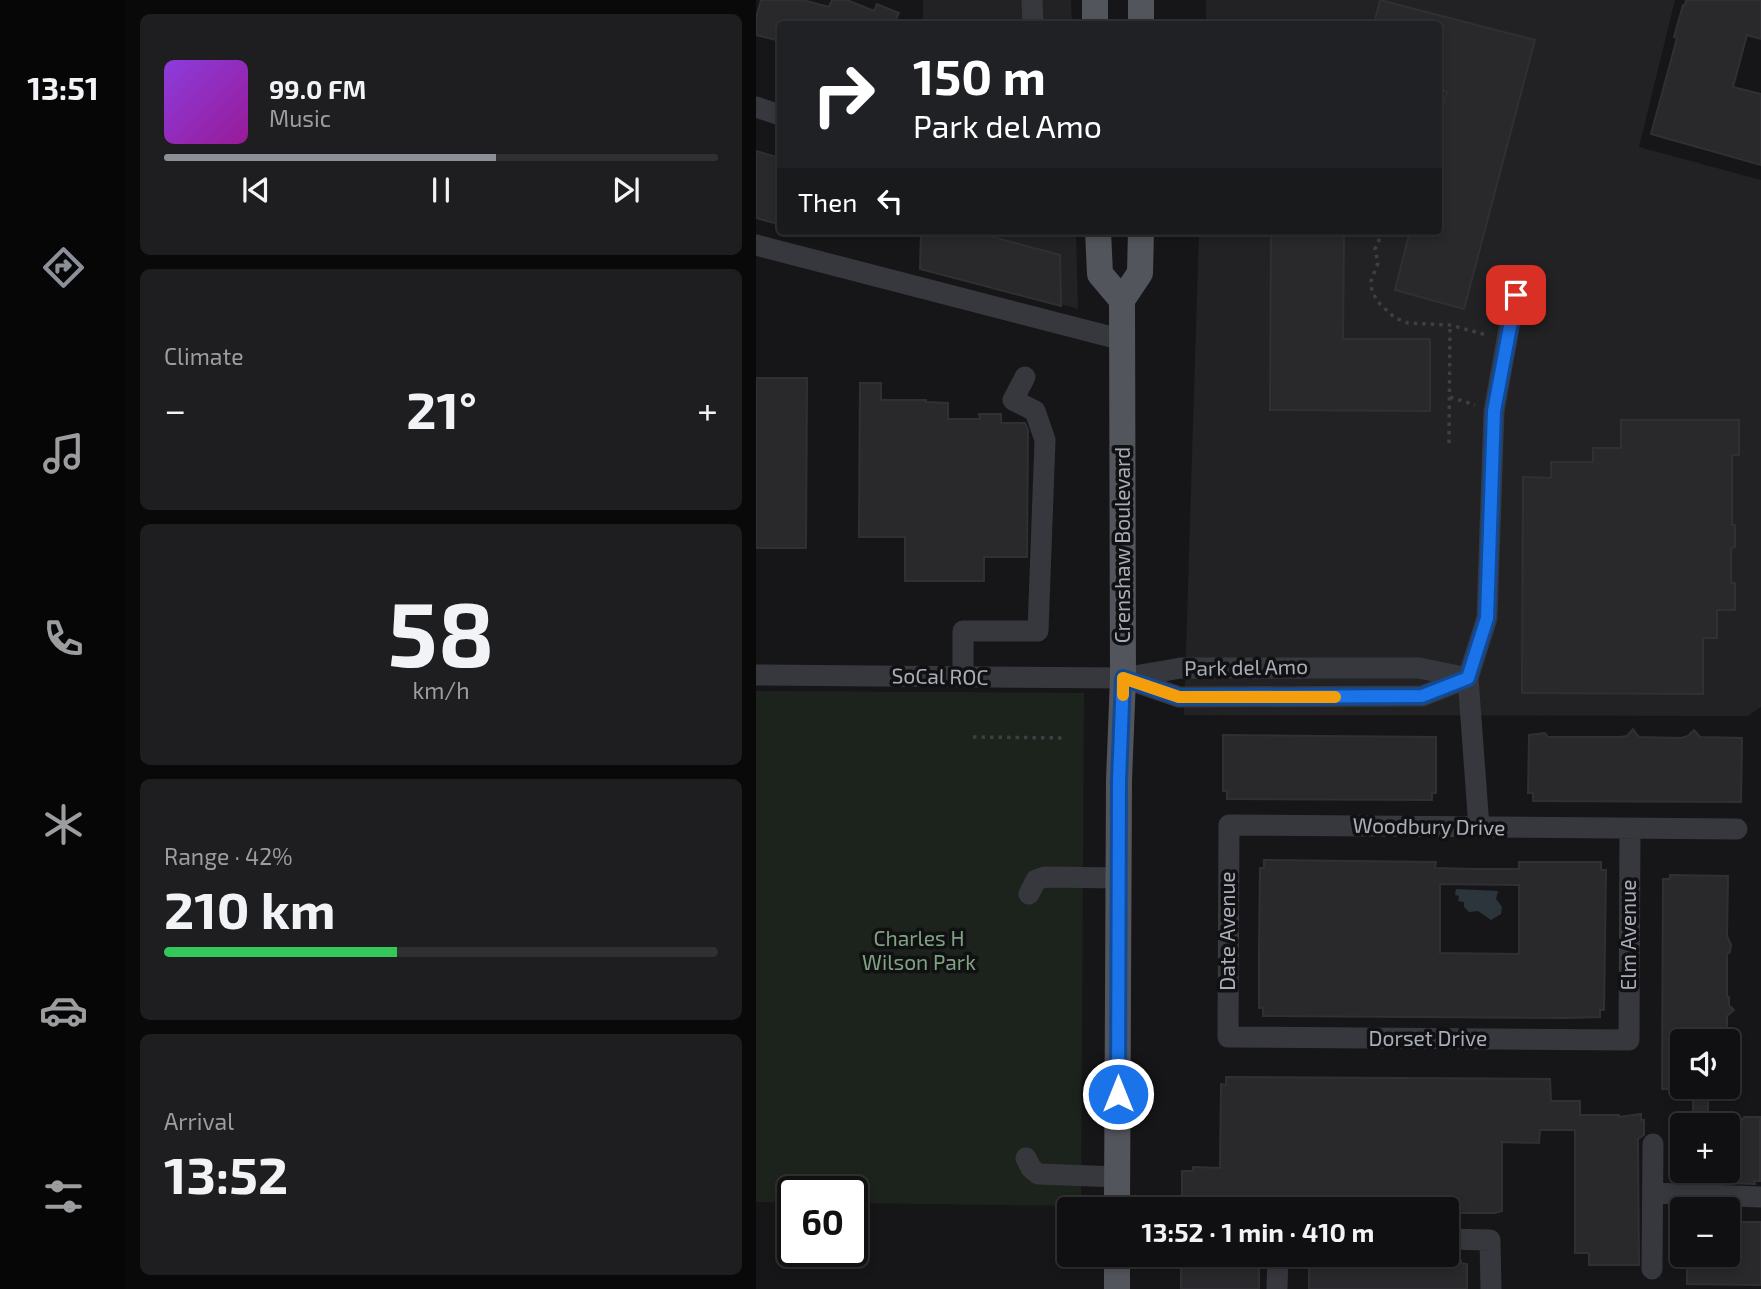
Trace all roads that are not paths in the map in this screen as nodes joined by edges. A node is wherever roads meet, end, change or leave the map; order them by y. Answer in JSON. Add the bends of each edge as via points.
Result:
{"nodes":[{"id":1,"x":1032,"y":0,"type":"edge"},
{"id":2,"x":1095,"y":0,"type":"edge"},
{"id":3,"x":1141,"y":0,"type":"edge"},
{"id":4,"x":1033,"y":21,"type":"edge"},
{"id":5,"x":1096,"y":21,"type":"edge"},
{"id":6,"x":1141,"y":21,"type":"edge"},
{"id":7,"x":1098,"y":235,"type":"edge"},
{"id":8,"x":1141,"y":235,"type":"edge"},
{"id":9,"x":756,"y":245,"type":"edge"},
{"id":10,"x":1516,"y":295,"type":"dead end"},
{"id":11,"x":1122,"y":300,"type":"junction"},
{"id":12,"x":1122,"y":340,"type":"junction"},
{"id":13,"x":1025,"y":377,"type":"dead end"},
{"id":14,"x":756,"y":674,"type":"edge"},
{"id":15,"x":963,"y":677,"type":"junction"},
{"id":16,"x":1123,"y":678,"type":"junction"},
{"id":17,"x":1468,"y":678,"type":"junction"},
{"id":18,"x":1229,"y":825,"type":"joint"},
{"id":19,"x":1479,"y":827,"type":"junction"},
{"id":20,"x":1630,"y":829,"type":"junction"},
{"id":21,"x":1737,"y":829,"type":"dead end"},
{"id":22,"x":1118,"y":878,"type":"junction"},
{"id":23,"x":1029,"y":894,"type":"dead end"},
{"id":24,"x":1228,"y":1037,"type":"joint"},
{"id":25,"x":1629,"y":1040,"type":"joint"},
{"id":26,"x":1653,"y":1144,"type":"dead end"},
{"id":27,"x":1026,"y":1158,"type":"dead end"},
{"id":28,"x":1118,"y":1177,"type":"junction"},
{"id":29,"x":1653,"y":1193,"type":"junction"},
{"id":30,"x":1117,"y":1197,"type":"edge"},
{"id":31,"x":1761,"y":1197,"type":"edge"},
{"id":32,"x":1459,"y":1239,"type":"edge"},
{"id":33,"x":1117,"y":1267,"type":"edge"},
{"id":34,"x":1278,"y":1267,"type":"edge"},
{"id":35,"x":1652,"y":1269,"type":"dead end"},
{"id":36,"x":1117,"y":1289,"type":"edge"},
{"id":37,"x":1277,"y":1289,"type":"edge"},
{"id":38,"x":1490,"y":1289,"type":"edge"}],
"edges":[{"from":1,"to":4,"type":"street"},
{"from":2,"to":5,"type":"main road"},
{"from":3,"to":6,"type":"main road"},
{"from":7,"to":11,"type":"main road","via":[[1100,274]]},
{"from":8,"to":11,"type":"main road","via":[[1140,273]]},
{"from":9,"to":12,"type":"street"},
{"from":10,"to":17,"type":"street","via":[[1494,411],[1487,618]]},
{"from":11,"to":12,"type":"main road","name":"Crenshaw Boulevard"},
{"from":12,"to":16,"type":"main road","name":"Crenshaw Boulevard"},
{"from":13,"to":15,"type":"street","via":[[1013,400],[1035,411],[1045,440],[1038,631],[963,631]]},
{"from":14,"to":15,"type":"street","name":"SoCal ROC"},
{"from":15,"to":16,"type":"street","name":"SoCal ROC"},
{"from":16,"to":17,"type":"street","name":"Park del Amo","via":[[1181,668],[1419,667]]},
{"from":16,"to":17,"type":"street","name":"Park del Amo","via":[[1179,697],[1422,696]]},
{"from":16,"to":22,"type":"main road","name":"Crenshaw Boulevard"},
{"from":17,"to":19,"type":"street"},
{"from":18,"to":19,"type":"street","name":"Woodbury Drive"},
{"from":18,"to":24,"type":"street","name":"Date Avenue"},
{"from":19,"to":20,"type":"street","name":"Woodbury Drive"},
{"from":20,"to":21,"type":"street","name":"Woodbury Drive"},
{"from":20,"to":25,"type":"street","name":"Elm Avenue"},
{"from":22,"to":23,"type":"street","via":[[1045,877],[1036,880]]},
{"from":22,"to":28,"type":"main road","name":"Crenshaw Boulevard"},
{"from":24,"to":25,"type":"street","name":"Dorset Drive"},
{"from":26,"to":29,"type":"street"},
{"from":27,"to":28,"type":"street","via":[[1038,1174]]},
{"from":28,"to":30,"type":"main road","name":"Crenshaw Boulevard"},
{"from":29,"to":31,"type":"street"},
{"from":29,"to":35,"type":"street"},
{"from":32,"to":38,"type":"street","via":[[1490,1240]]},
{"from":33,"to":36,"type":"main road"},
{"from":34,"to":37,"type":"street"}]}
